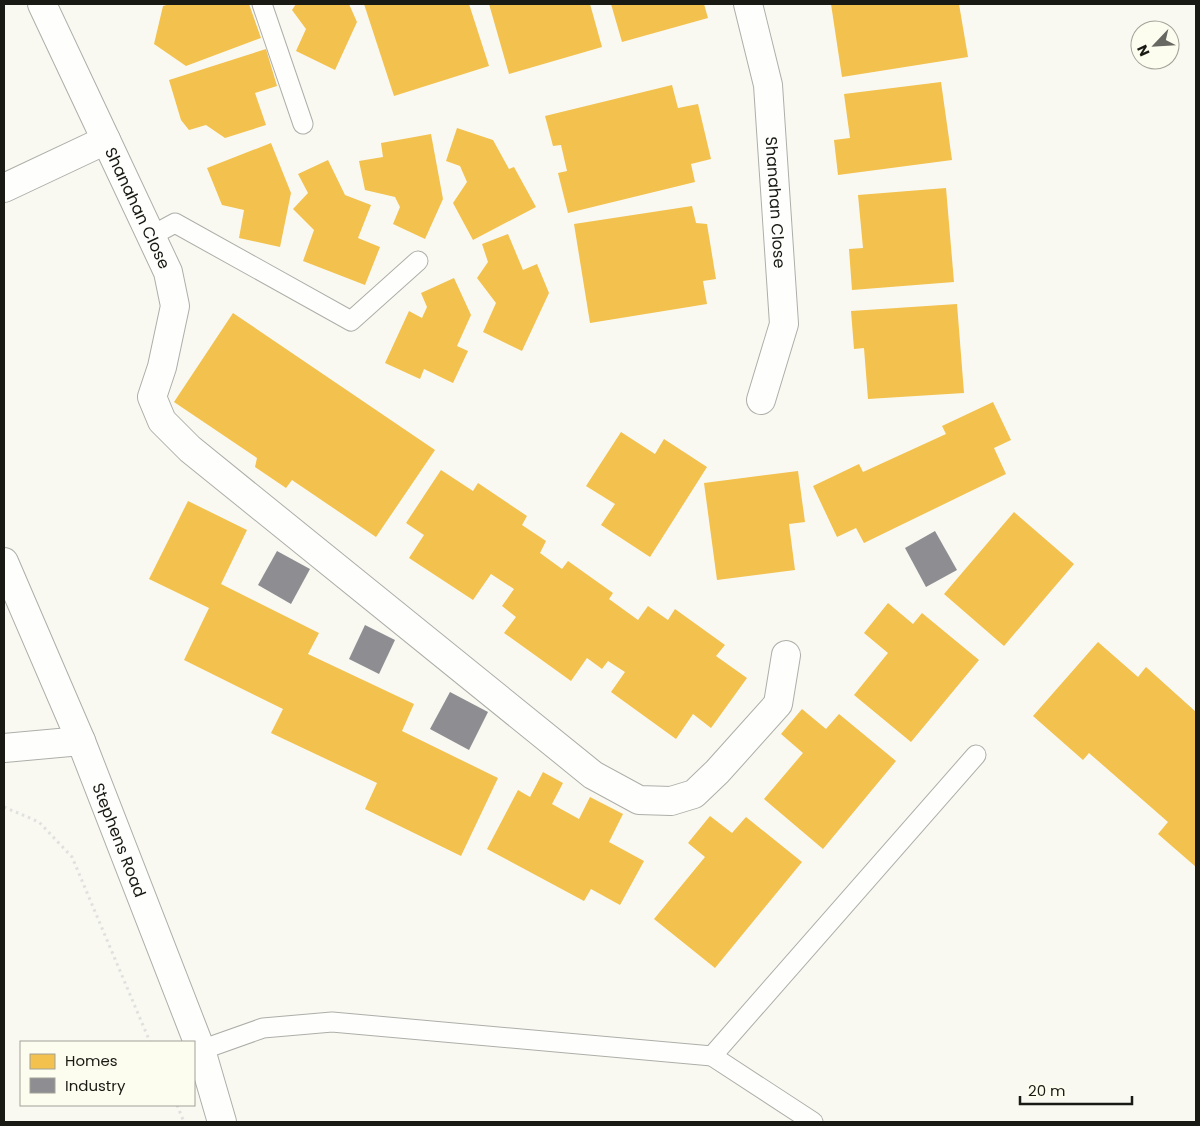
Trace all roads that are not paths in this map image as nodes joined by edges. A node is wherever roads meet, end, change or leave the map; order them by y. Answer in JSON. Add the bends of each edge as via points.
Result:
{"nodes":[{"id":1,"x":262,"y":4,"type":"edge"},
{"id":2,"x":748,"y":4,"type":"edge"},
{"id":3,"x":45,"y":5,"type":"edge"},
{"id":4,"x":303,"y":124,"type":"dead end"},
{"id":5,"x":106,"y":140,"type":"junction"},
{"id":6,"x":4,"y":188,"type":"edge"},
{"id":7,"x":151,"y":236,"type":"junction"},
{"id":8,"x":418,"y":261,"type":"dead end"},
{"id":9,"x":761,"y":400,"type":"dead end"},
{"id":10,"x":4,"y":562,"type":"edge"},
{"id":11,"x":786,"y":655,"type":"dead end"},
{"id":12,"x":81,"y":741,"type":"junction"},
{"id":13,"x":4,"y":748,"type":"edge"},
{"id":14,"x":976,"y":755,"type":"dead end"},
{"id":15,"x":201,"y":1050,"type":"junction"},
{"id":16,"x":712,"y":1056,"type":"junction"},
{"id":17,"x":222,"y":1122,"type":"edge"},
{"id":18,"x":814,"y":1122,"type":"edge"}],
"edges":[{"from":1,"to":4,"type":"lane"},
{"from":2,"to":9,"type":"street","name":"Shanahan Close","via":[[768,85],[784,324]]},
{"from":3,"to":5,"type":"street","name":"Shanahan Close"},
{"from":5,"to":6,"type":"street","name":"Shanahan Close"},
{"from":5,"to":7,"type":"street","name":"Shanahan Close"},
{"from":7,"to":8,"type":"lane","via":[[175,223],[351,321]]},
{"from":7,"to":11,"type":"street","name":"Shanahan Close","via":[[169,277],[175,306],[162,367],[152,396],[162,421],[190,449],[593,775],[639,800],[671,801],[694,794],[778,704]]},
{"from":10,"to":12,"type":"street","name":"Stephens Road"},
{"from":12,"to":13,"type":"street"},
{"from":12,"to":15,"type":"street","name":"Stephens Road"},
{"from":14,"to":16,"type":"lane"},
{"from":15,"to":16,"type":"lane","via":[[263,1028],[332,1022]]},
{"from":15,"to":17,"type":"street","name":"Stephens Road"},
{"from":16,"to":18,"type":"lane"}]}
